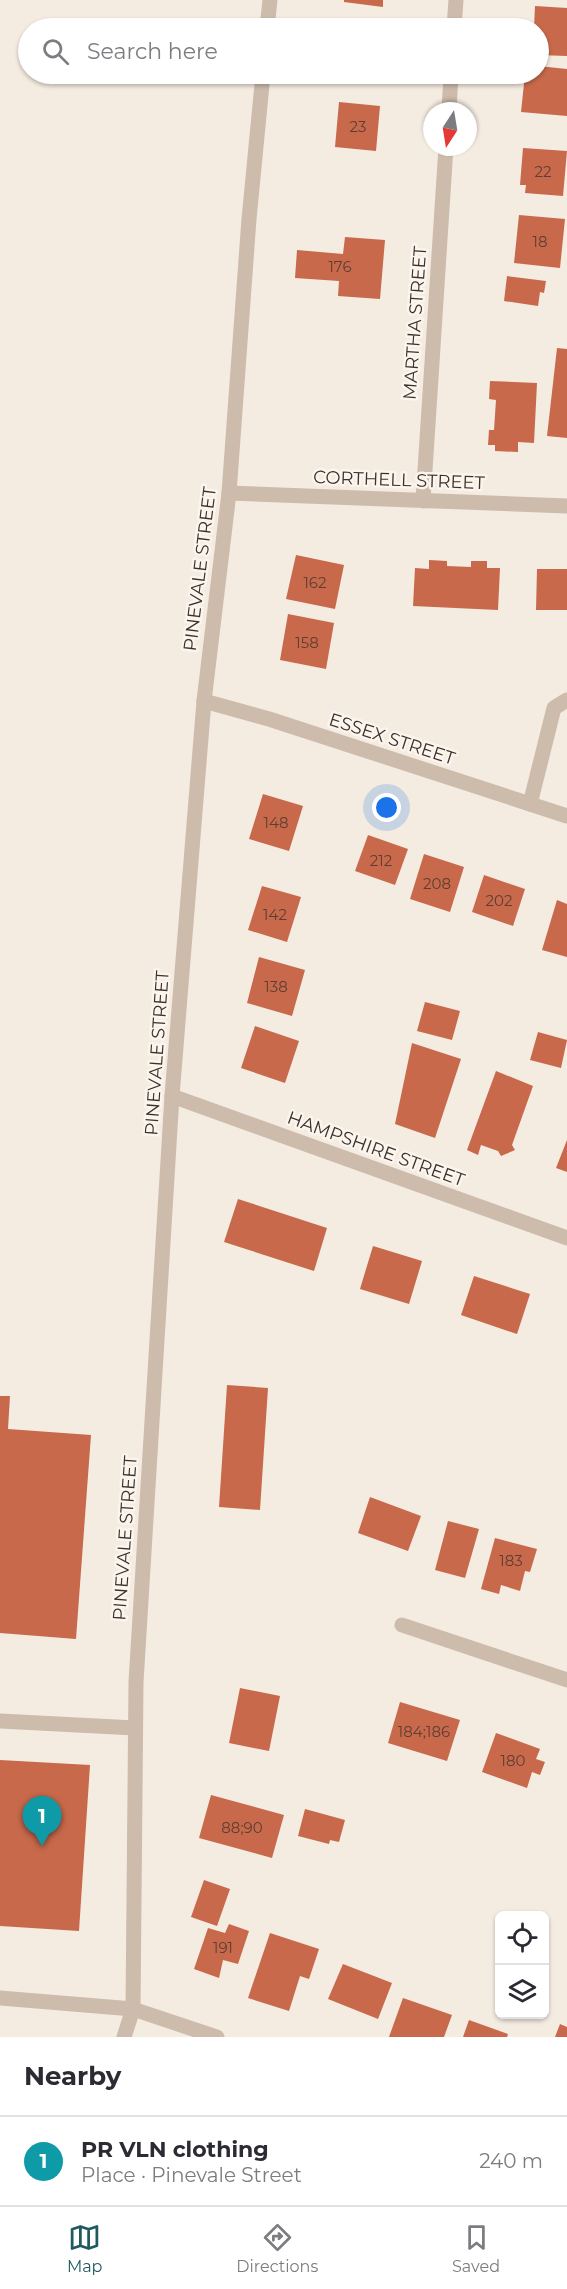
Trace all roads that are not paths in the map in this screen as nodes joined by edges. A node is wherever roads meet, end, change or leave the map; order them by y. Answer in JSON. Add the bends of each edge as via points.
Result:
{"nodes":[{"id":1,"x":270,"y":0,"type":"edge"},
{"id":2,"x":456,"y":0,"type":"edge"},
{"id":3,"x":268,"y":18,"type":"edge"},
{"id":4,"x":455,"y":18,"type":"edge"},
{"id":5,"x":262,"y":84,"type":"edge"},
{"id":6,"x":450,"y":84,"type":"edge"},
{"id":7,"x":449,"y":102,"type":"edge"},
{"id":8,"x":445,"y":156,"type":"edge"},
{"id":9,"x":229,"y":493,"type":"junction"},
{"id":10,"x":423,"y":501,"type":"junction"},
{"id":11,"x":567,"y":506,"type":"edge"},
{"id":12,"x":567,"y":700,"type":"edge"},
{"id":13,"x":204,"y":701,"type":"junction"},
{"id":14,"x":530,"y":804,"type":"junction"},
{"id":15,"x":567,"y":816,"type":"edge"},
{"id":16,"x":172,"y":1096,"type":"junction"},
{"id":17,"x":567,"y":1238,"type":"edge"},
{"id":18,"x":402,"y":1625,"type":"dead end"},
{"id":19,"x":567,"y":1680,"type":"edge"},
{"id":20,"x":0,"y":1721,"type":"edge"},
{"id":21,"x":135,"y":1728,"type":"junction"},
{"id":22,"x":0,"y":1998,"type":"edge"},
{"id":23,"x":133,"y":2009,"type":"junction"},
{"id":24,"x":124,"y":2037,"type":"edge"},
{"id":25,"x":217,"y":2037,"type":"edge"}],
"edges":[{"from":1,"to":3,"type":"street"},
{"from":2,"to":4,"type":"street"},
{"from":5,"to":9,"type":"street","name":"PINEVALE STREET"},
{"from":6,"to":7,"type":"street"},
{"from":8,"to":10,"type":"street","name":"MARTHA STREET"},
{"from":9,"to":10,"type":"street","name":"CORTHELL STREET"},
{"from":9,"to":13,"type":"street","name":"PINEVALE STREET"},
{"from":10,"to":11,"type":"street","name":"CORTHELL STREET"},
{"from":12,"to":14,"type":"street","via":[[554,708]]},
{"from":13,"to":14,"type":"street","name":"ESSEX STREET"},
{"from":13,"to":16,"type":"street","name":"PINEVALE STREET"},
{"from":14,"to":15,"type":"street","name":"ESSEX STREET"},
{"from":16,"to":17,"type":"street","name":"HAMPSHIRE STREET"},
{"from":16,"to":21,"type":"street","name":"PINEVALE STREET"},
{"from":18,"to":19,"type":"street"},
{"from":20,"to":21,"type":"street"},
{"from":21,"to":23,"type":"street","name":"PINEVALE STREET"},
{"from":22,"to":23,"type":"street"},
{"from":23,"to":24,"type":"street","name":"PINEVALE STREET"},
{"from":23,"to":25,"type":"street"}]}
